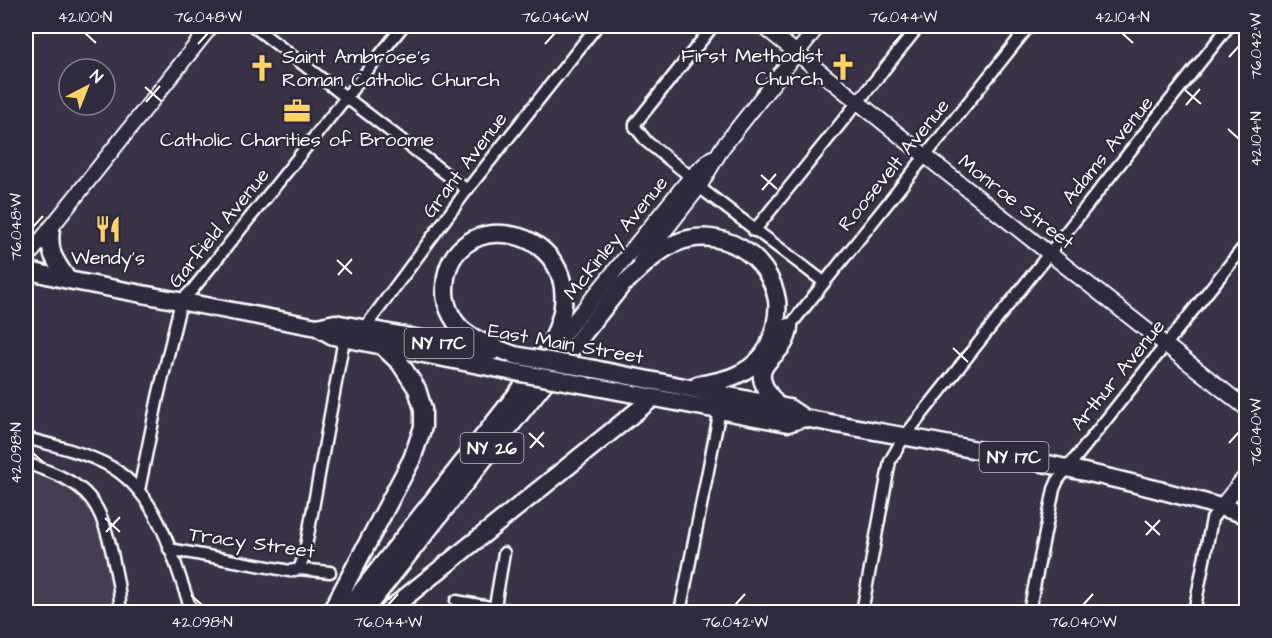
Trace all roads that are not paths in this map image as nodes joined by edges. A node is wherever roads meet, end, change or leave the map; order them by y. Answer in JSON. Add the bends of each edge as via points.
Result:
{"nodes":[{"id":1,"x":211,"y":26,"type":"edge"},
{"id":2,"x":253,"y":26,"type":"edge"},
{"id":3,"x":403,"y":26,"type":"edge"},
{"id":4,"x":597,"y":26,"type":"edge"},
{"id":5,"x":713,"y":26,"type":"edge"},
{"id":6,"x":763,"y":26,"type":"edge"},
{"id":7,"x":818,"y":26,"type":"edge"},
{"id":8,"x":919,"y":26,"type":"edge"},
{"id":9,"x":1029,"y":26,"type":"edge"},
{"id":10,"x":1229,"y":26,"type":"edge"},
{"id":11,"x":796,"y":53,"type":"junction"},
{"id":12,"x":347,"y":98,"type":"junction"},
{"id":13,"x":857,"y":102,"type":"junction"},
{"id":14,"x":924,"y":155,"type":"junction"},
{"id":15,"x":695,"y":182,"type":"junction"},
{"id":16,"x":467,"y":190,"type":"junction"},
{"id":17,"x":51,"y":229,"type":"junction"},
{"id":18,"x":754,"y":231,"type":"junction"},
{"id":19,"x":1246,"y":244,"type":"edge"},
{"id":20,"x":1049,"y":253,"type":"junction"},
{"id":21,"x":26,"y":260,"type":"edge"},
{"id":22,"x":26,"y":270,"type":"edge"},
{"id":23,"x":68,"y":280,"type":"junction"},
{"id":24,"x":824,"y":282,"type":"junction"},
{"id":25,"x":622,"y":285,"type":"junction"},
{"id":26,"x":181,"y":301,"type":"junction"},
{"id":27,"x":317,"y":327,"type":"junction"},
{"id":28,"x":789,"y":327,"type":"junction"},
{"id":29,"x":364,"y":328,"type":"junction"},
{"id":30,"x":344,"y":339,"type":"junction"},
{"id":31,"x":769,"y":345,"type":"junction"},
{"id":32,"x":1166,"y":345,"type":"junction"},
{"id":33,"x":382,"y":346,"type":"junction"},
{"id":34,"x":545,"y":358,"type":"junction"},
{"id":35,"x":509,"y":362,"type":"junction"},
{"id":36,"x":686,"y":387,"type":"junction"},
{"id":37,"x":653,"y":398,"type":"junction"},
{"id":38,"x":777,"y":405,"type":"junction"},
{"id":39,"x":1246,"y":408,"type":"edge"},
{"id":40,"x":720,"y":410,"type":"junction"},
{"id":41,"x":804,"y":418,"type":"junction"},
{"id":42,"x":904,"y":437,"type":"junction"},
{"id":43,"x":26,"y":438,"type":"edge"},
{"id":44,"x":26,"y":463,"type":"edge"},
{"id":45,"x":1067,"y":468,"type":"junction"},
{"id":46,"x":1246,"y":476,"type":"edge"},
{"id":47,"x":139,"y":490,"type":"junction"},
{"id":48,"x":1221,"y":507,"type":"junction"},
{"id":49,"x":1246,"y":515,"type":"edge"},
{"id":50,"x":169,"y":549,"type":"junction"},
{"id":51,"x":504,"y":553,"type":"dead end"},
{"id":52,"x":299,"y":569,"type":"junction"},
{"id":53,"x":330,"y":573,"type":"dead end"},
{"id":54,"x":456,"y":601,"type":"dead end"},
{"id":55,"x":495,"y":610,"type":"edge"},
{"id":56,"x":120,"y":612,"type":"edge"},
{"id":57,"x":192,"y":612,"type":"edge"},
{"id":58,"x":332,"y":612,"type":"edge"},
{"id":59,"x":345,"y":612,"type":"edge"},
{"id":60,"x":363,"y":612,"type":"edge"},
{"id":61,"x":387,"y":612,"type":"edge"},
{"id":62,"x":519,"y":612,"type":"edge"},
{"id":63,"x":680,"y":612,"type":"edge"},
{"id":64,"x":862,"y":612,"type":"edge"},
{"id":65,"x":1029,"y":612,"type":"edge"},
{"id":66,"x":1194,"y":612,"type":"edge"}],
"edges":[{"from":1,"to":17,"type":"street"},
{"from":2,"to":12,"type":"street"},
{"from":3,"to":12,"type":"street","name":"Garfield Avenue"},
{"from":4,"to":16,"type":"street","name":"Grant Avenue"},
{"from":5,"to":15,"type":"street","via":[[635,124],[647,142]]},
{"from":6,"to":11,"type":"street","name":"Monroe Street"},
{"from":7,"to":11,"type":"street","name":"McKinley Avenue"},
{"from":8,"to":13,"type":"street"},
{"from":9,"to":14,"type":"street","name":"Roosevelt Avenue"},
{"from":10,"to":20,"type":"street","name":"Adams Avenue"},
{"from":11,"to":13,"type":"street","name":"Monroe Street"},
{"from":11,"to":15,"type":"street","name":"McKinley Avenue"},
{"from":12,"to":16,"type":"street"},
{"from":12,"to":26,"type":"street","name":"Garfield Avenue"},
{"from":13,"to":14,"type":"street","name":"Monroe Street"},
{"from":13,"to":18,"type":"street"},
{"from":14,"to":20,"type":"street","name":"Monroe Street"},
{"from":14,"to":24,"type":"street","name":"Roosevelt Avenue"},
{"from":15,"to":18,"type":"street"},
{"from":15,"to":25,"type":"street","name":"McKinley Avenue"},
{"from":15,"to":34,"type":"street","name":"McKinley Avenue"},
{"from":16,"to":29,"type":"street","name":"Grant Avenue"},
{"from":17,"to":21,"type":"street"},
{"from":17,"to":23,"type":"main road","via":[[49,245],[53,258]]},
{"from":18,"to":24,"type":"street"},
{"from":19,"to":32,"type":"street","name":"Arthur Avenue"},
{"from":20,"to":32,"type":"street","name":"Monroe Street"},
{"from":20,"to":42,"type":"street","name":"Adams Avenue"},
{"from":22,"to":23,"type":"main road","name":"East Main Street","number":"NY 17C"},
{"from":23,"to":26,"type":"main road","name":"East Main Street","number":"NY 17C"},
{"from":24,"to":28,"type":"street","name":"Roosevelt Avenue"},
{"from":25,"to":31,"type":"main road","number":"NY 26","via":[[676,243],[711,237],[727,241],[755,258],[773,286],[776,320]]},
{"from":25,"to":60,"type":"main road","number":"NY 26"},
{"from":26,"to":27,"type":"main road","name":"East Main Street","number":"NY 17C"},
{"from":26,"to":47,"type":"street","name":"Garfield Avenue"},
{"from":27,"to":29,"type":"main road","name":"East Main Street","number":"NY 17C","via":[[336,323]]},
{"from":27,"to":30,"type":"main road","name":"East Main Street","number":"NY 17C"},
{"from":28,"to":31,"type":"main road","via":[[781,330]]},
{"from":28,"to":38,"type":"main road","via":[[788,336],[761,370],[766,392]]},
{"from":29,"to":35,"type":"main road","name":"East Main Street","number":"NY 17C"},
{"from":30,"to":33,"type":"main road","name":"East Main Street","number":"NY 17C"},
{"from":30,"to":52,"type":"street"},
{"from":31,"to":36,"type":"main road","number":"NY 26","via":[[744,372],[723,381]]},
{"from":32,"to":39,"type":"street","name":"Monroe Street"},
{"from":32,"to":45,"type":"street","name":"Arthur Avenue"},
{"from":33,"to":35,"type":"main road","name":"East Main Street","number":"NY 17C"},
{"from":33,"to":58,"type":"main road","via":[[400,363],[417,389],[423,427],[412,459]]},
{"from":34,"to":35,"type":"main road","via":[[563,306],[561,282],[544,252],[523,237],[500,232],[467,244],[451,262],[445,282],[452,317],[468,334]]},
{"from":34,"to":59,"type":"main road"},
{"from":35,"to":36,"type":"main road","name":"East Main Street","number":"NY 17C","bridge":true,"via":[[594,369]]},
{"from":35,"to":37,"type":"main road","name":"East Main Street","number":"NY 17C","bridge":true,"via":[[586,385]]},
{"from":36,"to":38,"type":"main road","name":"East Main Street","number":"NY 17C"},
{"from":37,"to":40,"type":"main road","name":"East Main Street","number":"NY 17C"},
{"from":37,"to":61,"type":"main road"},
{"from":38,"to":41,"type":"main road","name":"East Main Street","number":"NY 17C"},
{"from":40,"to":41,"type":"main road","name":"East Main Street","number":"NY 17C","via":[[789,423]]},
{"from":40,"to":63,"type":"street"},
{"from":41,"to":42,"type":"main road","name":"East Main Street","number":"NY 17C"},
{"from":42,"to":45,"type":"main road","name":"East Main Street","number":"NY 17C"},
{"from":42,"to":64,"type":"street","name":"Adams Avenue","via":[[890,461]]},
{"from":43,"to":47,"type":"street","via":[[69,449],[104,464]]},
{"from":44,"to":56,"type":"street","via":[[74,483],[98,507],[116,571]]},
{"from":45,"to":48,"type":"main road","name":"East Main Street","number":"NY 17C"},
{"from":45,"to":65,"type":"street","name":"Arthur Avenue","via":[[1054,489]]},
{"from":46,"to":48,"type":"street"},
{"from":47,"to":50,"type":"street","via":[[160,524]]},
{"from":48,"to":49,"type":"main road","name":"East Main Street","number":"NY 17C"},
{"from":48,"to":66,"type":"street","via":[[1212,519]]},
{"from":50,"to":52,"type":"street","name":"Tracy Street","via":[[290,571]]},
{"from":50,"to":57,"type":"street"},
{"from":51,"to":55,"type":"street"},
{"from":52,"to":53,"type":"street","name":"Tracy Street"},
{"from":54,"to":55,"type":"street"},
{"from":55,"to":62,"type":"street"}]}
